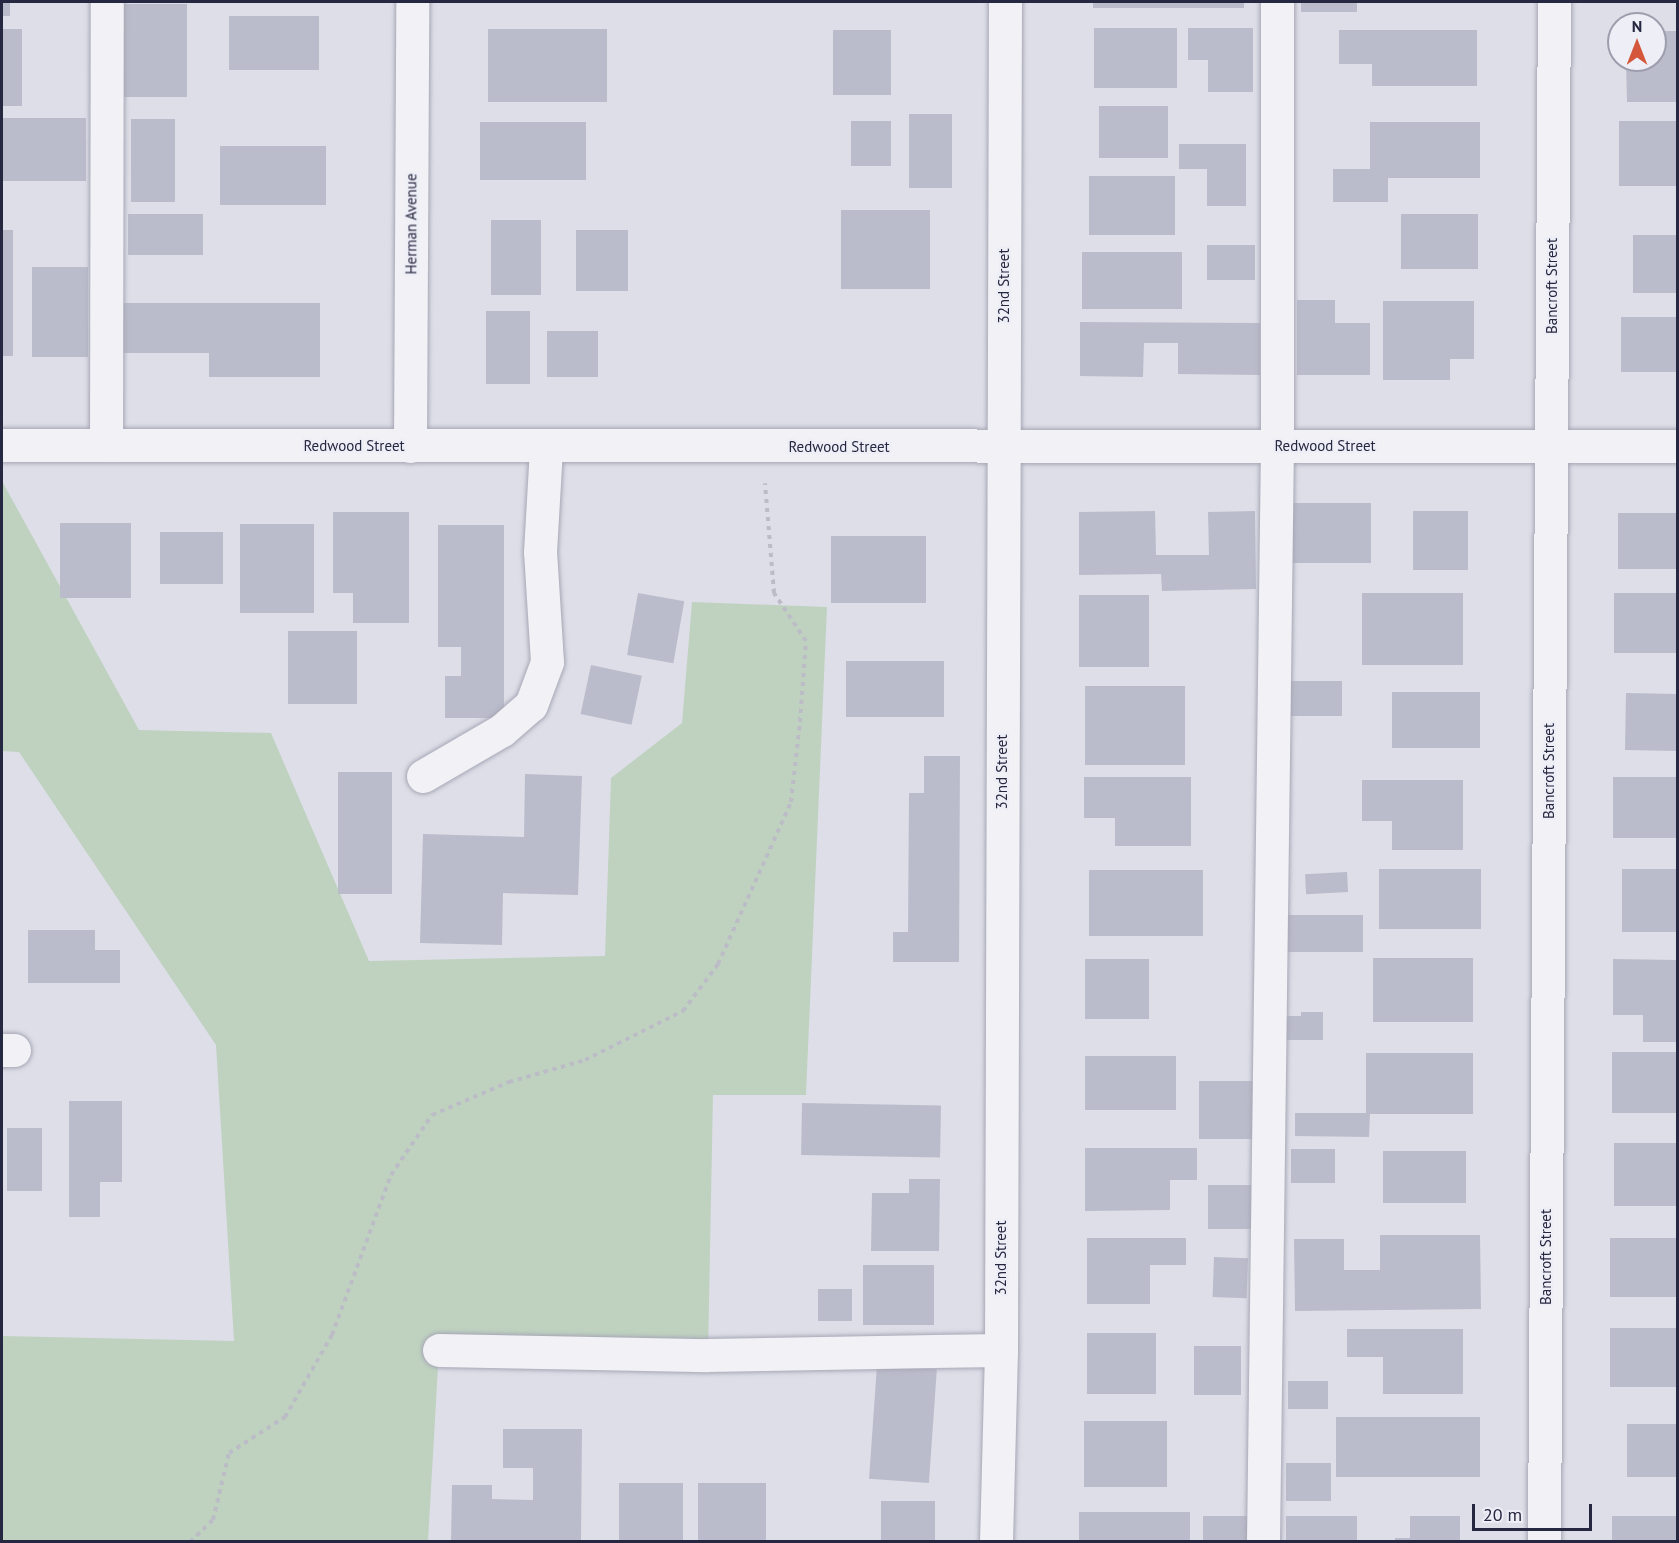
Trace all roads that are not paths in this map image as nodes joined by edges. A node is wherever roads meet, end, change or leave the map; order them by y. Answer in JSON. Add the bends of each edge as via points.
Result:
{"nodes":[{"id":1,"x":107,"y":2,"type":"edge"},
{"id":2,"x":412,"y":2,"type":"edge"},
{"id":3,"x":1005,"y":2,"type":"edge"},
{"id":4,"x":1277,"y":2,"type":"edge"},
{"id":5,"x":1554,"y":2,"type":"edge"},
{"id":6,"x":2,"y":445,"type":"edge"},
{"id":7,"x":106,"y":445,"type":"junction"},
{"id":8,"x":410,"y":446,"type":"junction"},
{"id":9,"x":1003,"y":446,"type":"junction"},
{"id":10,"x":1277,"y":446,"type":"junction"},
{"id":11,"x":1552,"y":446,"type":"junction"},
{"id":12,"x":1677,"y":446,"type":"edge"},
{"id":13,"x":546,"y":447,"type":"junction"},
{"id":14,"x":423,"y":776,"type":"dead end"},
{"id":15,"x":439,"y":1350,"type":"dead end"},
{"id":16,"x":1001,"y":1350,"type":"junction"},
{"id":17,"x":996,"y":1542,"type":"edge"},
{"id":18,"x":1263,"y":1542,"type":"edge"},
{"id":19,"x":1544,"y":1542,"type":"edge"}],
"edges":[{"from":1,"to":7,"type":"street"},
{"from":2,"to":8,"type":"street","name":"Herman Avenue"},
{"from":3,"to":9,"type":"street","name":"32nd Street"},
{"from":4,"to":10,"type":"street"},
{"from":5,"to":11,"type":"street","name":"Bancroft Street"},
{"from":6,"to":7,"type":"street","name":"Redwood Street"},
{"from":7,"to":8,"type":"street","name":"Redwood Street"},
{"from":8,"to":13,"type":"street","name":"Redwood Street"},
{"from":9,"to":10,"type":"street","name":"Redwood Street"},
{"from":9,"to":13,"type":"street","name":"Redwood Street"},
{"from":9,"to":16,"type":"street","name":"32nd Street"},
{"from":10,"to":11,"type":"street","name":"Redwood Street"},
{"from":10,"to":18,"type":"street"},
{"from":11,"to":12,"type":"street","name":"Redwood Street"},
{"from":11,"to":19,"type":"street","name":"Bancroft Street"},
{"from":13,"to":14,"type":"street","via":[[540,552],[547,662],[531,705],[502,730]]},
{"from":15,"to":16,"type":"street","via":[[708,1355]]},
{"from":16,"to":17,"type":"street","name":"32nd Street"}]}
